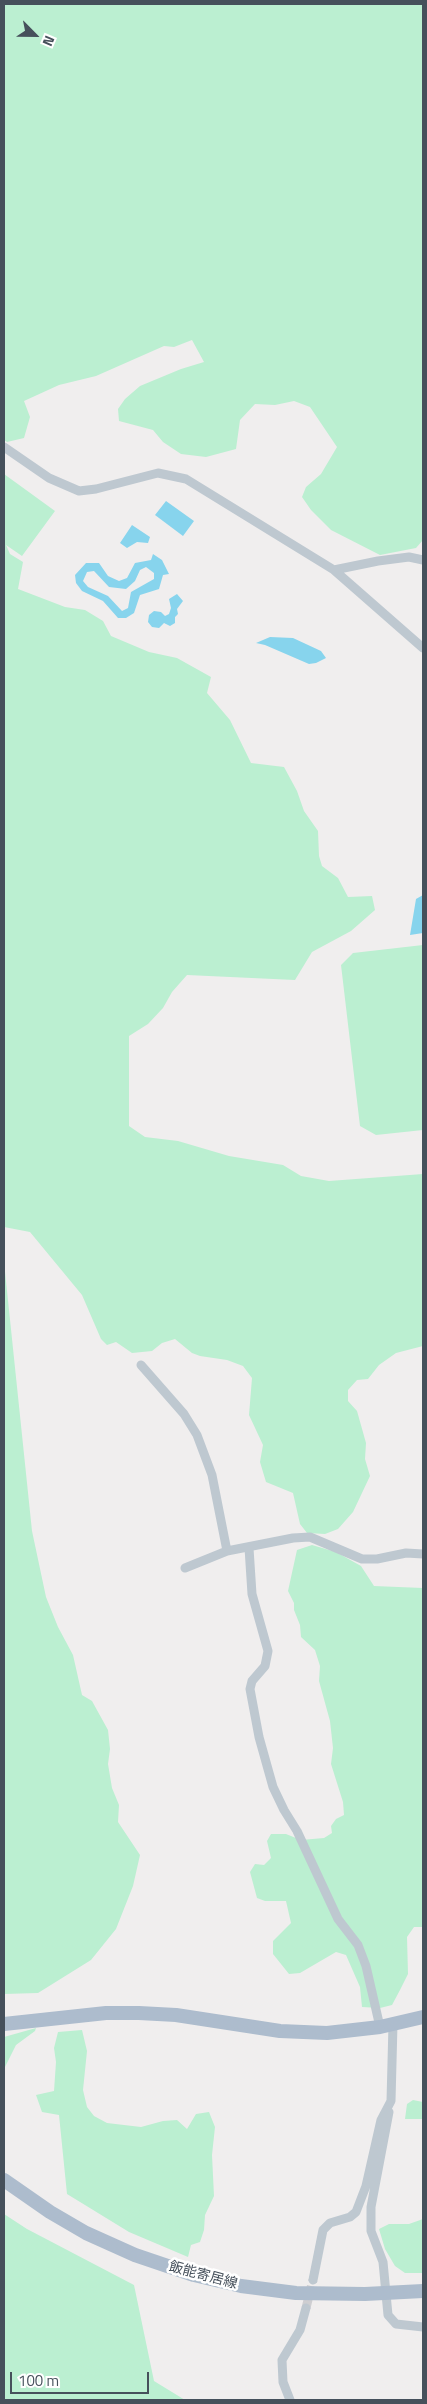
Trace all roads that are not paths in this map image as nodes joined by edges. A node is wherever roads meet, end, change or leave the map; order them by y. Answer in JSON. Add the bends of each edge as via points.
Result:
{"nodes":[{"id":1,"x":4,"y":447,"type":"edge"},
{"id":2,"x":423,"y":560,"type":"edge"},
{"id":3,"x":334,"y":570,"type":"junction"},
{"id":4,"x":423,"y":648,"type":"edge"},
{"id":5,"x":141,"y":1365,"type":"dead end"},
{"id":6,"x":249,"y":1548,"type":"junction"},
{"id":7,"x":227,"y":1551,"type":"junction"},
{"id":8,"x":423,"y":1554,"type":"edge"},
{"id":9,"x":185,"y":1568,"type":"dead end"},
{"id":10,"x":423,"y":2017,"type":"edge"},
{"id":11,"x":4,"y":2024,"type":"edge"},
{"id":12,"x":387,"y":2026,"type":"junction"},
{"id":13,"x":391,"y":2102,"type":"junction"},
{"id":14,"x":4,"y":2180,"type":"edge"},
{"id":15,"x":313,"y":2280,"type":"tunnel mouth"},
{"id":16,"x":423,"y":2291,"type":"edge"},
{"id":17,"x":384,"y":2293,"type":"junction"},
{"id":18,"x":306,"y":2308,"type":"tunnel mouth"},
{"id":19,"x":423,"y":2327,"type":"edge"},
{"id":20,"x":290,"y":2400,"type":"edge"}],
"edges":[{"from":1,"to":3,"type":"street","via":[[49,478],[78,491],[96,490],[158,473],[177,476],[213,494]]},
{"from":2,"to":3,"type":"street","via":[[409,557]]},
{"from":3,"to":4,"type":"street"},
{"from":5,"to":7,"type":"street","via":[[184,1414],[197,1435],[212,1475]]},
{"from":6,"to":7,"type":"street"},
{"from":6,"to":8,"type":"street","via":[[310,1537],[362,1559]]},
{"from":6,"to":12,"type":"street","via":[[252,1594],[268,1651],[265,1666],[252,1681],[250,1689],[260,1744],[284,1810],[338,1919],[358,1945]]},
{"from":7,"to":9,"type":"street"},
{"from":10,"to":12,"type":"main road"},
{"from":11,"to":12,"type":"main road","via":[[106,2013],[140,2013],[176,2015],[280,2031],[327,2033]]},
{"from":12,"to":13,"type":"street"},
{"from":13,"to":15,"type":"street","via":[[381,2120],[360,2204],[350,2217],[323,2230]]},
{"from":13,"to":17,"type":"street","via":[[370,2215],[371,2231],[383,2262]]},
{"from":14,"to":17,"type":"main road","name":"飯能寄居線","via":[[86,2233],[184,2272],[242,2286],[296,2293]]},
{"from":16,"to":17,"type":"main road","name":"飯能寄居線"},
{"from":17,"to":19,"type":"street","via":[[388,2316],[396,2324]]},
{"from":18,"to":20,"type":"street","via":[[300,2330],[282,2360],[283,2382]]}]}
